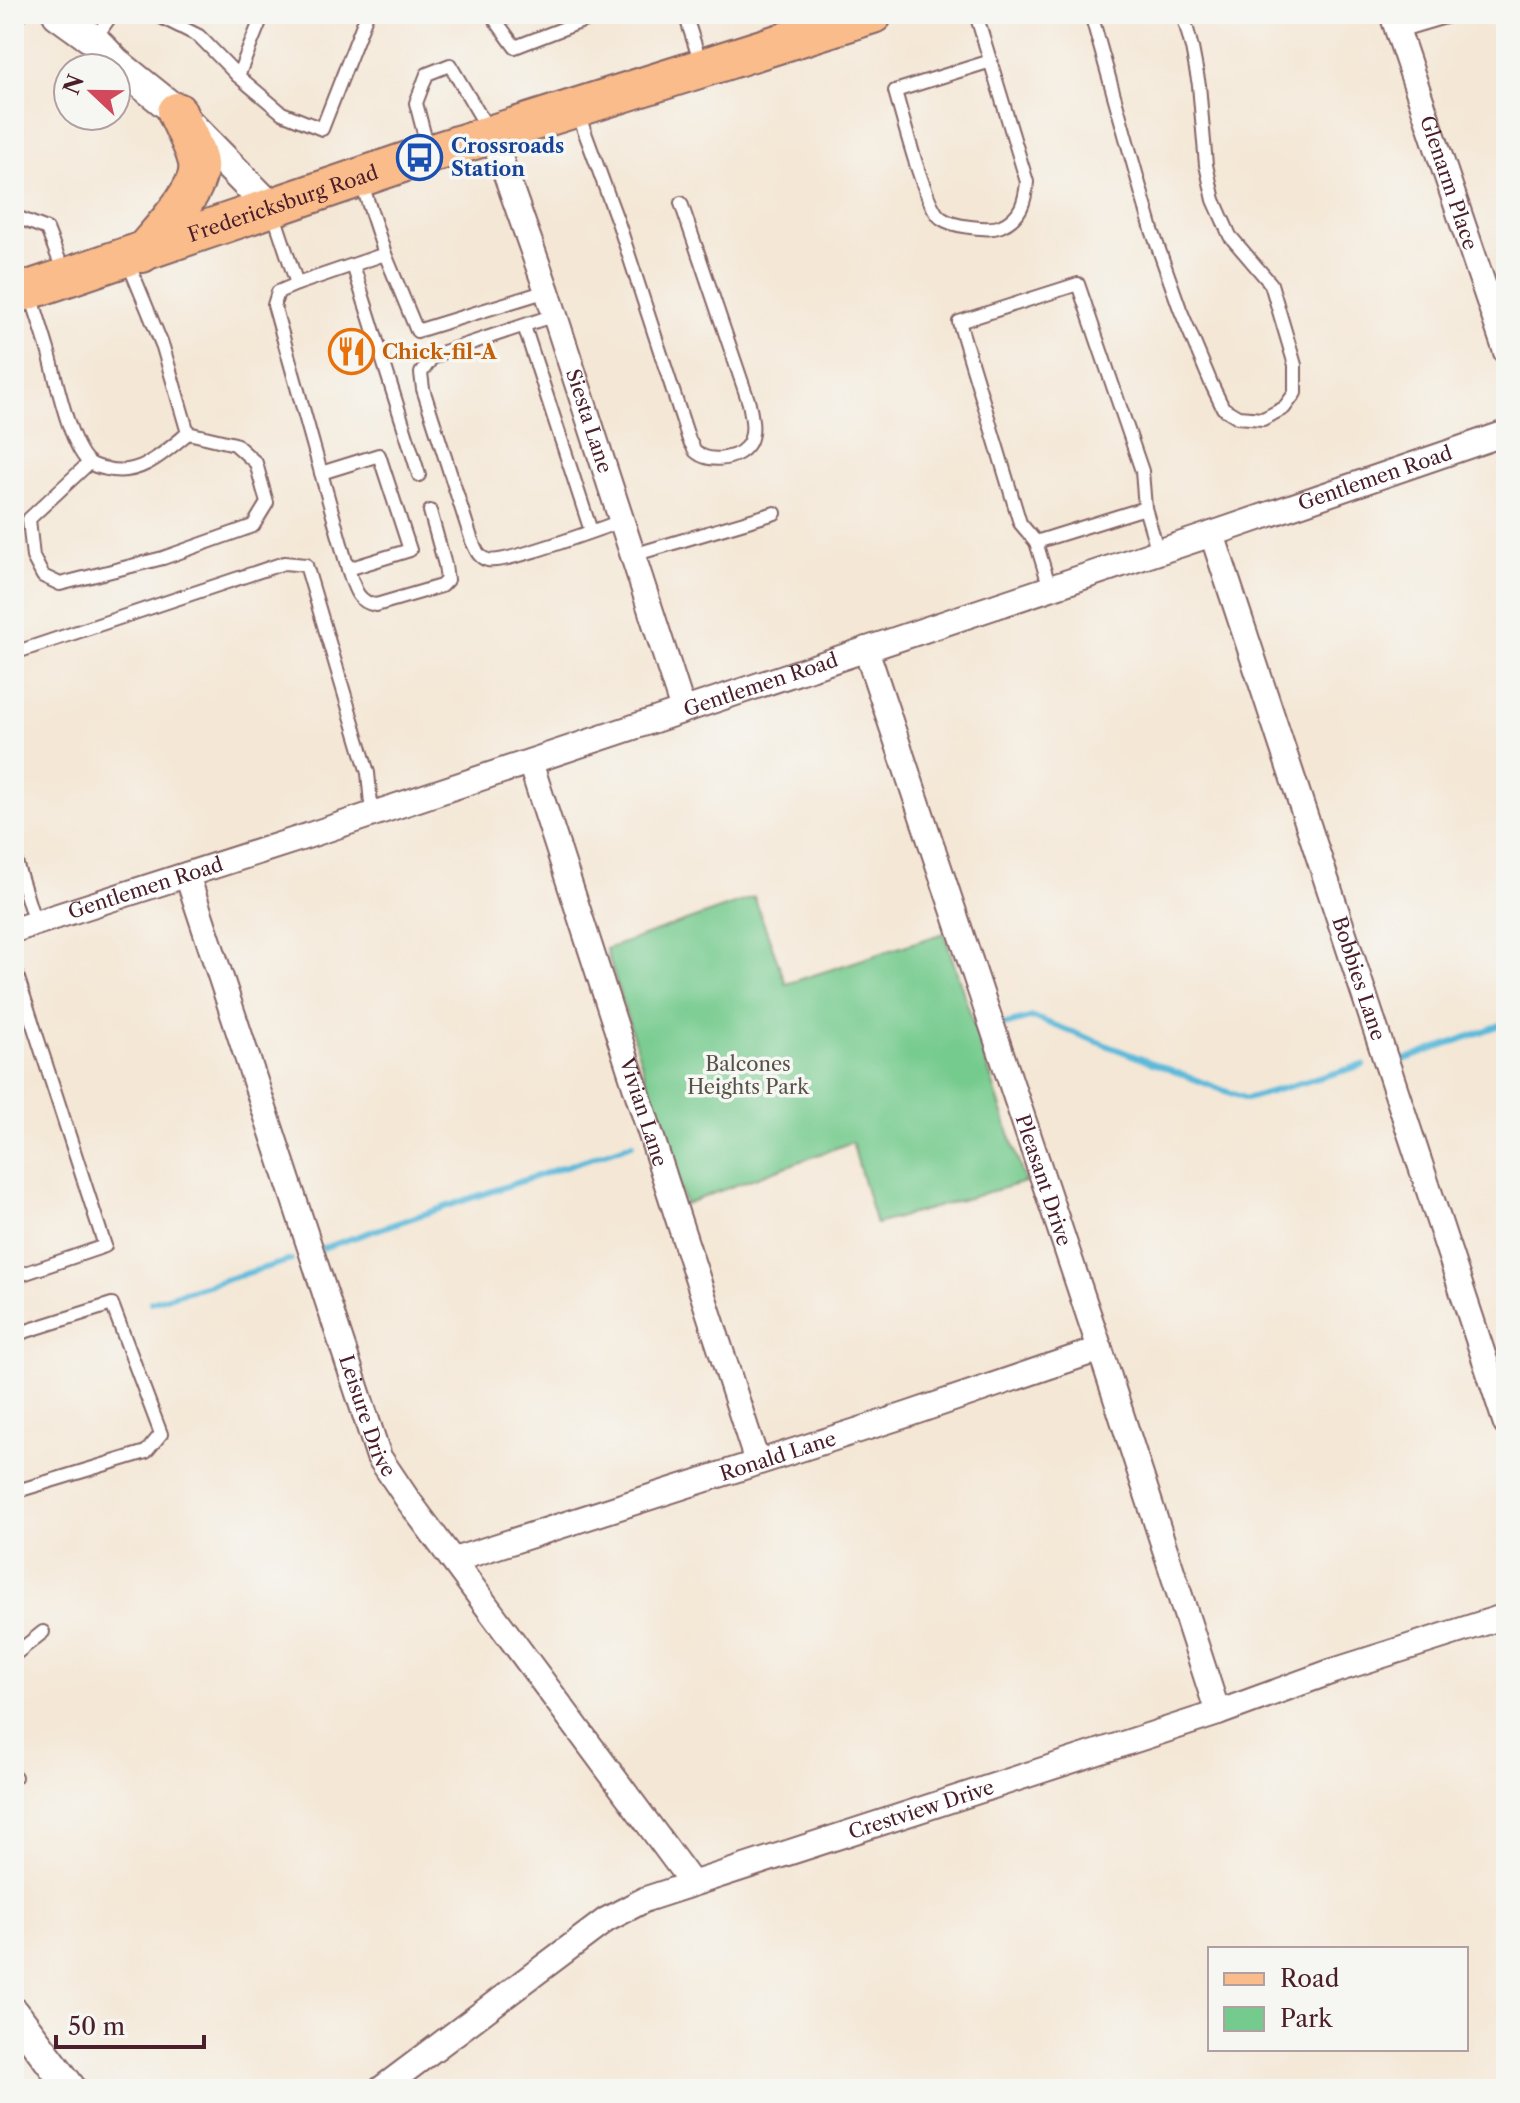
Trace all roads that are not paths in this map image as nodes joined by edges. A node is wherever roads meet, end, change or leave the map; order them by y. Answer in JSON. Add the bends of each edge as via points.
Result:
{"nodes":[{"id":1,"x":21,"y":14,"type":"edge"},
{"id":2,"x":58,"y":14,"type":"edge"},
{"id":3,"x":112,"y":14,"type":"edge"},
{"id":4,"x":120,"y":14,"type":"edge"},
{"id":5,"x":263,"y":14,"type":"edge"},
{"id":6,"x":367,"y":14,"type":"edge"},
{"id":7,"x":491,"y":14,"type":"edge"},
{"id":8,"x":601,"y":14,"type":"edge"},
{"id":9,"x":685,"y":14,"type":"edge"},
{"id":10,"x":873,"y":14,"type":"edge"},
{"id":11,"x":976,"y":14,"type":"edge"},
{"id":12,"x":1091,"y":14,"type":"edge"},
{"id":13,"x":1183,"y":14,"type":"edge"},
{"id":14,"x":1347,"y":14,"type":"edge"},
{"id":15,"x":1357,"y":14,"type":"edge"},
{"id":16,"x":1450,"y":15,"type":"edge"},
{"id":17,"x":14,"y":21,"type":"edge"},
{"id":18,"x":1395,"y":22,"type":"edge"},
{"id":19,"x":94,"y":40,"type":"junction"},
{"id":20,"x":991,"y":61,"type":"junction"},
{"id":21,"x":703,"y":68,"type":"junction"},
{"id":22,"x":238,"y":76,"type":"junction"},
{"id":23,"x":576,"y":108,"type":"junction"},
{"id":24,"x":177,"y":112,"type":"junction"},
{"id":25,"x":492,"y":135,"type":"junction"},
{"id":26,"x":429,"y":154,"type":"junction"},
{"id":27,"x":360,"y":178,"type":"junction"},
{"id":28,"x":681,"y":203,"type":"dead end"},
{"id":29,"x":272,"y":209,"type":"junction"},
{"id":30,"x":15,"y":218,"type":"edge"},
{"id":31,"x":385,"y":254,"type":"junction"},
{"id":32,"x":134,"y":255,"type":"junction"},
{"id":33,"x":353,"y":265,"type":"junction"},
{"id":34,"x":66,"y":278,"type":"junction"},
{"id":35,"x":297,"y":284,"type":"junction"},
{"id":36,"x":547,"y":291,"type":"junction"},
{"id":37,"x":22,"y":293,"type":"edge"},
{"id":38,"x":555,"y":315,"type":"junction"},
{"id":39,"x":524,"y":326,"type":"junction"},
{"id":40,"x":1506,"y":352,"type":"edge"},
{"id":41,"x":188,"y":433,"type":"junction"},
{"id":42,"x":1506,"y":433,"type":"edge"},
{"id":43,"x":89,"y":463,"type":"junction"},
{"id":44,"x":321,"y":473,"type":"junction"},
{"id":45,"x":414,"y":476,"type":"dead end"},
{"id":46,"x":1145,"y":508,"type":"junction"},
{"id":47,"x":425,"y":513,"type":"dead end"},
{"id":48,"x":775,"y":513,"type":"dead end"},
{"id":49,"x":622,"y":521,"type":"junction"},
{"id":50,"x":591,"y":531,"type":"junction"},
{"id":51,"x":1212,"y":534,"type":"junction"},
{"id":52,"x":1036,"y":542,"type":"junction"},
{"id":53,"x":1158,"y":552,"type":"junction"},
{"id":54,"x":633,"y":555,"type":"junction"},
{"id":55,"x":348,"y":569,"type":"junction"},
{"id":56,"x":1050,"y":588,"type":"junction"},
{"id":57,"x":866,"y":649,"type":"junction"},
{"id":58,"x":14,"y":653,"type":"edge"},
{"id":59,"x":683,"y":710,"type":"junction"},
{"id":60,"x":530,"y":762,"type":"junction"},
{"id":61,"x":372,"y":814,"type":"junction"},
{"id":62,"x":14,"y":856,"type":"edge"},
{"id":63,"x":187,"y":875,"type":"junction"},
{"id":64,"x":25,"y":926,"type":"edge"},
{"id":65,"x":14,"y":966,"type":"edge"},
{"id":66,"x":14,"y":1277,"type":"edge"},
{"id":67,"x":14,"y":1335,"type":"edge"},
{"id":68,"x":1100,"y":1349,"type":"junction"},
{"id":69,"x":1506,"y":1424,"type":"edge"},
{"id":70,"x":757,"y":1462,"type":"junction"},
{"id":71,"x":14,"y":1492,"type":"edge"},
{"id":72,"x":454,"y":1560,"type":"junction"},
{"id":73,"x":1506,"y":1616,"type":"edge"},
{"id":74,"x":43,"y":1632,"type":"dead end"},
{"id":75,"x":14,"y":1655,"type":"edge"},
{"id":76,"x":1218,"y":1713,"type":"junction"},
{"id":77,"x":692,"y":1883,"type":"junction"},
{"id":78,"x":14,"y":2013,"type":"edge"},
{"id":79,"x":71,"y":2089,"type":"edge"},
{"id":80,"x":381,"y":2089,"type":"edge"}],
"edges":[{"from":1,"to":17,"type":"lane"},
{"from":2,"to":19,"type":"street"},
{"from":3,"to":19,"type":"lane"},
{"from":4,"to":22,"type":"lane","via":[[159,16],[199,36]]},
{"from":5,"to":22,"type":"lane"},
{"from":6,"to":22,"type":"lane","via":[[322,129],[282,113]]},
{"from":7,"to":8,"type":"lane","via":[[515,47]]},
{"from":9,"to":21,"type":"lane"},
{"from":10,"to":21,"type":"main road","name":"Fredericksburg Road"},
{"from":11,"to":20,"type":"lane"},
{"from":12,"to":13,"type":"lane","via":[[1152,230],[1211,383],[1223,408],[1238,417],[1263,419],[1284,408],[1295,393],[1295,365],[1271,284],[1230,236],[1214,200],[1199,85]]},
{"from":14,"to":15,"type":"lane"},
{"from":16,"to":18,"type":"lane"},
{"from":18,"to":40,"type":"street","name":"Glenarm Place"},
{"from":19,"to":24,"type":"street"},
{"from":20,"to":20,"type":"lane","via":[[1027,182],[1025,202],[1014,218],[998,228],[975,228],[940,218],[928,201],[895,91]]},
{"from":21,"to":23,"type":"main road","name":"Fredericksburg Road"},
{"from":23,"to":25,"type":"main road","name":"Fredericksburg Road"},
{"from":23,"to":28,"type":"lane","via":[[689,440],[703,456],[719,459],[735,456],[748,445],[750,413]]},
{"from":24,"to":29,"type":"street"},
{"from":24,"to":32,"type":"main road","via":[[198,173],[187,197]]},
{"from":25,"to":26,"type":"main road","name":"Fredericksburg Road"},
{"from":25,"to":26,"type":"lane","via":[[450,65],[427,74],[416,103]]},
{"from":25,"to":36,"type":"street","name":"Siesta Lane"},
{"from":26,"to":27,"type":"main road","name":"Fredericksburg Road"},
{"from":27,"to":29,"type":"main road","name":"Fredericksburg Road"},
{"from":27,"to":31,"type":"lane"},
{"from":29,"to":32,"type":"main road","name":"Fredericksburg Road"},
{"from":29,"to":35,"type":"lane"},
{"from":30,"to":34,"type":"lane","via":[[47,229]]},
{"from":31,"to":33,"type":"lane"},
{"from":31,"to":36,"type":"lane","via":[[417,331]]},
{"from":32,"to":34,"type":"main road","name":"Fredericksburg Road"},
{"from":32,"to":41,"type":"lane"},
{"from":33,"to":35,"type":"lane"},
{"from":33,"to":45,"type":"lane","via":[[414,457]]},
{"from":34,"to":37,"type":"main road","name":"Fredericksburg Road"},
{"from":35,"to":44,"type":"lane","via":[[278,292],[274,305]]},
{"from":36,"to":38,"type":"street","name":"Siesta Lane"},
{"from":37,"to":43,"type":"lane","via":[[64,412]]},
{"from":38,"to":39,"type":"lane"},
{"from":38,"to":49,"type":"street","name":"Siesta Lane"},
{"from":39,"to":50,"type":"lane"},
{"from":39,"to":50,"type":"lane","via":[[444,352],[421,373],[472,541],[483,558],[496,561]]},
{"from":41,"to":43,"type":"lane","via":[[139,468],[120,472]]},
{"from":41,"to":43,"type":"lane","via":[[235,444],[256,463],[267,503],[253,526],[163,558],[60,584],[43,576],[33,557],[29,519]]},
{"from":42,"to":51,"type":"street","name":"Gentlemen Road"},
{"from":44,"to":55,"type":"lane"},
{"from":44,"to":55,"type":"lane","via":[[379,455],[410,550]]},
{"from":46,"to":52,"type":"lane"},
{"from":46,"to":52,"type":"lane","via":[[1142,471],[1078,284],[959,322],[1020,523]]},
{"from":46,"to":53,"type":"lane"},
{"from":47,"to":55,"type":"lane","via":[[447,573],[441,586],[368,604],[358,597]]},
{"from":48,"to":54,"type":"lane"},
{"from":49,"to":50,"type":"lane"},
{"from":49,"to":54,"type":"street","name":"Siesta Lane"},
{"from":51,"to":53,"type":"street","name":"Gentlemen Road"},
{"from":51,"to":69,"type":"street","name":"Bobbies Lane"},
{"from":52,"to":56,"type":"lane"},
{"from":53,"to":56,"type":"street","name":"Gentlemen Road"},
{"from":54,"to":59,"type":"street","name":"Siesta Lane"},
{"from":56,"to":57,"type":"street","name":"Gentlemen Road"},
{"from":57,"to":59,"type":"street","name":"Gentlemen Road"},
{"from":57,"to":68,"type":"street","name":"Pleasant Drive"},
{"from":58,"to":61,"type":"lane","via":[[284,563],[306,565],[368,773]]},
{"from":59,"to":60,"type":"street","name":"Gentlemen Road"},
{"from":60,"to":61,"type":"street","name":"Gentlemen Road"},
{"from":60,"to":70,"type":"street","name":"Vivian Lane"},
{"from":61,"to":63,"type":"street","name":"Gentlemen Road"},
{"from":62,"to":64,"type":"lane"},
{"from":63,"to":64,"type":"street","name":"Gentlemen Road"},
{"from":63,"to":72,"type":"street","name":"Leisure Drive","via":[[379,1457]]},
{"from":65,"to":66,"type":"lane","via":[[105,1246]]},
{"from":67,"to":71,"type":"lane","via":[[112,1304],[161,1434],[146,1452]]},
{"from":68,"to":70,"type":"street","name":"Ronald Lane"},
{"from":68,"to":76,"type":"street","name":"Pleasant Drive"},
{"from":70,"to":72,"type":"street","name":"Ronald Lane"},
{"from":72,"to":77,"type":"street","name":"Leisure Drive"},
{"from":73,"to":76,"type":"street","name":"Crestview Drive"},
{"from":74,"to":75,"type":"lane"},
{"from":76,"to":77,"type":"street","name":"Crestview Drive"},
{"from":77,"to":80,"type":"street","name":"Crestview Drive","via":[[606,1920]]},
{"from":78,"to":79,"type":"street"}]}
